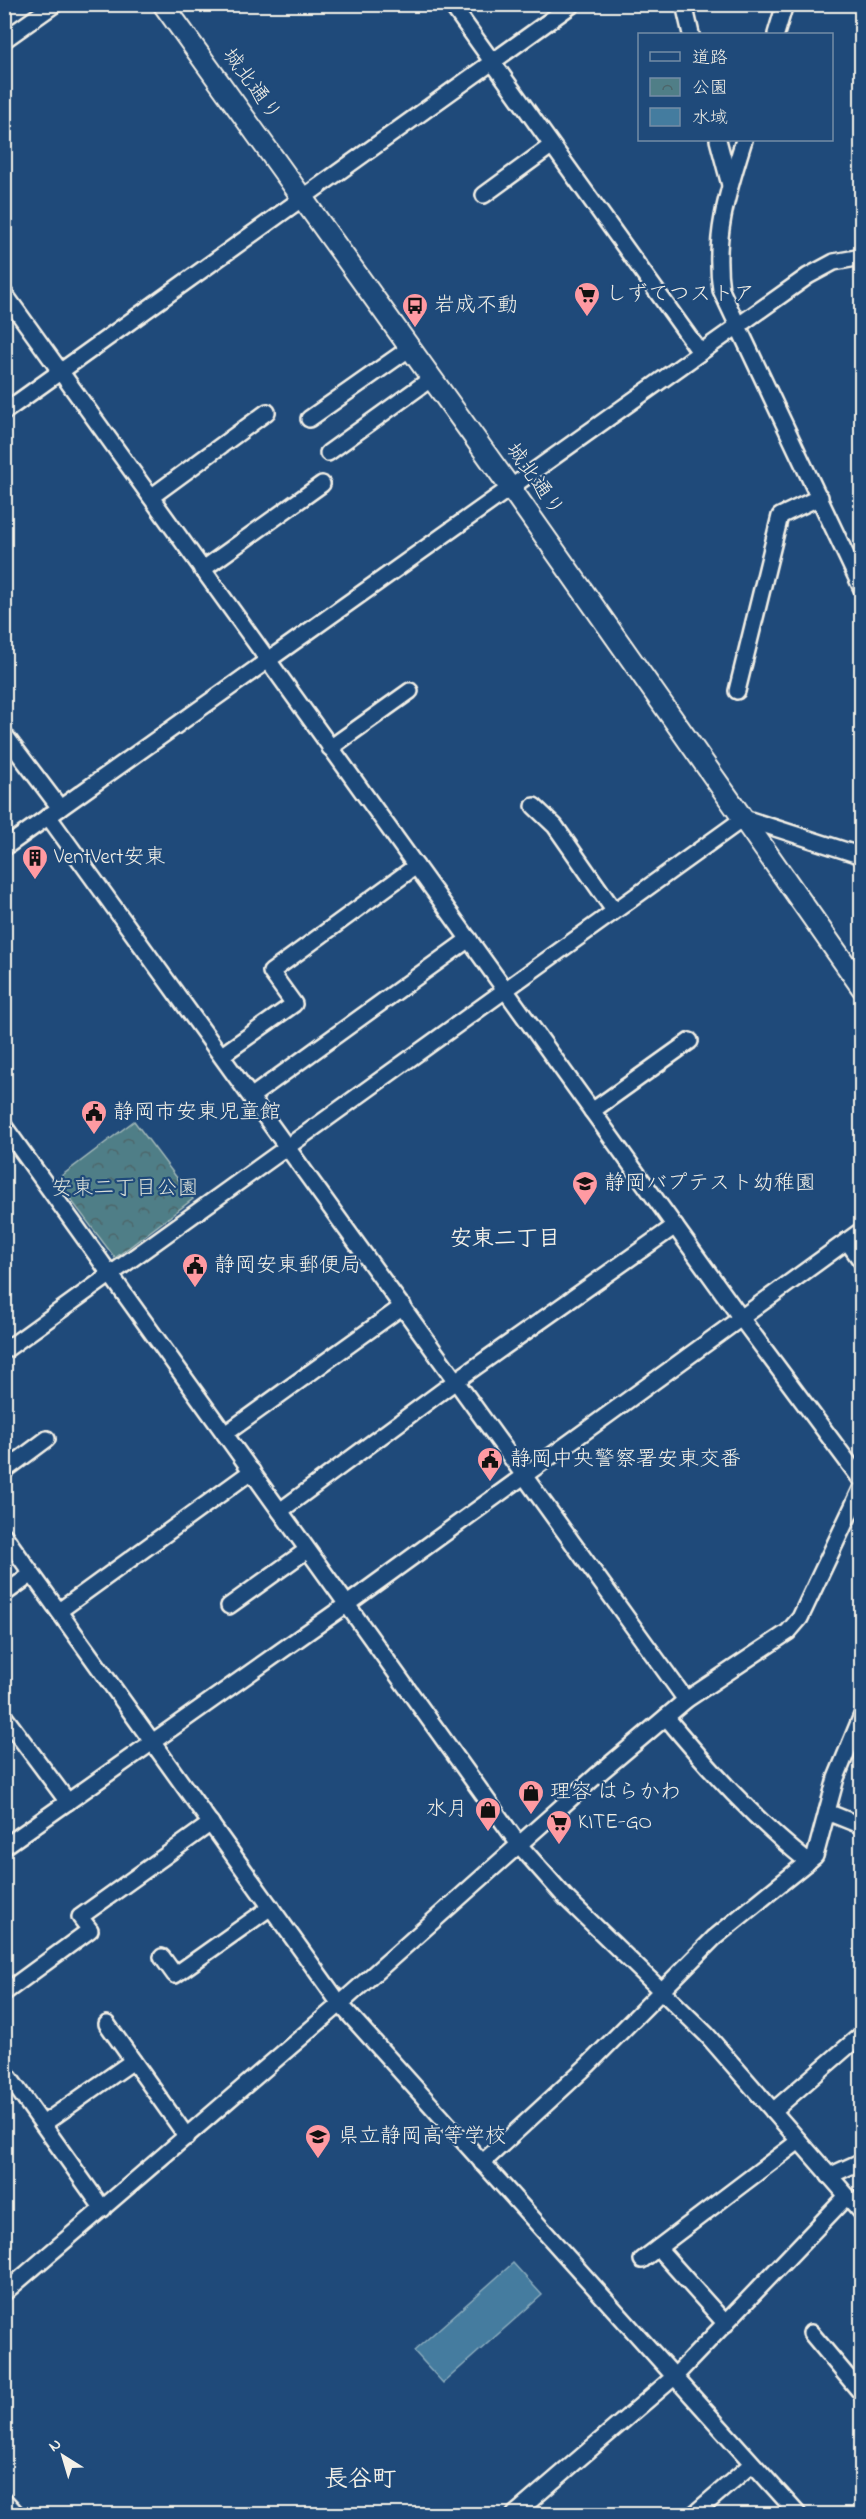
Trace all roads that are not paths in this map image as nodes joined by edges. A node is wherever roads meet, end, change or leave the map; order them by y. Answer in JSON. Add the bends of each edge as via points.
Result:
{"nodes":[{"id":1,"x":55,"y":4,"type":"edge"},
{"id":2,"x":163,"y":4,"type":"edge"},
{"id":3,"x":451,"y":4,"type":"edge"},
{"id":4,"x":573,"y":4,"type":"edge"},
{"id":5,"x":684,"y":4,"type":"edge"},
{"id":6,"x":785,"y":4,"type":"edge"},
{"id":7,"x":692,"y":33,"type":"edge"},
{"id":8,"x":776,"y":33,"type":"edge"},
{"id":9,"x":4,"y":40,"type":"edge"},
{"id":10,"x":492,"y":63,"type":"junction"},
{"id":11,"x":718,"y":141,"type":"edge"},
{"id":12,"x":744,"y":141,"type":"edge"},
{"id":13,"x":551,"y":146,"type":"junction"},
{"id":14,"x":730,"y":185,"type":"junction"},
{"id":15,"x":484,"y":195,"type":"dead end"},
{"id":16,"x":304,"y":200,"type":"junction"},
{"id":17,"x":861,"y":257,"type":"edge"},
{"id":18,"x":4,"y":293,"type":"edge"},
{"id":19,"x":739,"y":324,"type":"junction"},
{"id":20,"x":410,"y":348,"type":"junction"},
{"id":21,"x":700,"y":352,"type":"junction"},
{"id":22,"x":62,"y":371,"type":"junction"},
{"id":23,"x":432,"y":378,"type":"junction"},
{"id":24,"x":4,"y":412,"type":"edge"},
{"id":25,"x":267,"y":412,"type":"dead end"},
{"id":26,"x":309,"y":419,"type":"dead end"},
{"id":27,"x":328,"y":453,"type":"dead end"},
{"id":28,"x":322,"y":484,"type":"dead end"},
{"id":29,"x":510,"y":487,"type":"junction"},
{"id":30,"x":151,"y":497,"type":"junction"},
{"id":31,"x":820,"y":497,"type":"junction"},
{"id":32,"x":202,"y":570,"type":"junction"},
{"id":33,"x":861,"y":589,"type":"edge"},
{"id":34,"x":268,"y":662,"type":"junction"},
{"id":35,"x":410,"y":691,"type":"dead end"},
{"id":36,"x":737,"y":691,"type":"dead end"},
{"id":37,"x":4,"y":734,"type":"edge"},
{"id":38,"x":330,"y":747,"type":"junction"},
{"id":39,"x":534,"y":806,"type":"dead end"},
{"id":40,"x":54,"y":812,"type":"junction"},
{"id":41,"x":744,"y":818,"type":"junction"},
{"id":42,"x":4,"y":848,"type":"edge"},
{"id":43,"x":861,"y":856,"type":"edge"},
{"id":44,"x":416,"y":866,"type":"junction"},
{"id":45,"x":613,"y":909,"type":"junction"},
{"id":46,"x":469,"y":939,"type":"junction"},
{"id":47,"x":861,"y":988,"type":"edge"},
{"id":48,"x":504,"y":989,"type":"junction"},
{"id":49,"x":690,"y":1041,"type":"dead end"},
{"id":50,"x":222,"y":1055,"type":"junction"},
{"id":51,"x":252,"y":1096,"type":"junction"},
{"id":52,"x":592,"y":1111,"type":"junction"},
{"id":53,"x":4,"y":1126,"type":"edge"},
{"id":54,"x":287,"y":1145,"type":"junction"},
{"id":55,"x":675,"y":1226,"type":"junction"},
{"id":56,"x":861,"y":1230,"type":"edge"},
{"id":57,"x":847,"y":1241,"type":"junction"},
{"id":58,"x":861,"y":1262,"type":"edge"},
{"id":59,"x":112,"y":1273,"type":"junction"},
{"id":60,"x":403,"y":1306,"type":"junction"},
{"id":61,"x":741,"y":1318,"type":"junction"},
{"id":62,"x":4,"y":1351,"type":"edge"},
{"id":63,"x":457,"y":1380,"type":"junction"},
{"id":64,"x":225,"y":1434,"type":"junction"},
{"id":65,"x":47,"y":1439,"type":"dead end"},
{"id":66,"x":4,"y":1471,"type":"edge"},
{"id":67,"x":252,"y":1471,"type":"junction"},
{"id":68,"x":524,"y":1474,"type":"junction"},
{"id":69,"x":861,"y":1481,"type":"edge"},
{"id":70,"x":861,"y":1487,"type":"edge"},
{"id":71,"x":280,"y":1511,"type":"junction"},
{"id":72,"x":4,"y":1535,"type":"edge"},
{"id":73,"x":307,"y":1550,"type":"junction"},
{"id":74,"x":32,"y":1574,"type":"junction"},
{"id":75,"x":4,"y":1594,"type":"edge"},
{"id":76,"x":346,"y":1605,"type":"junction"},
{"id":77,"x":229,"y":1606,"type":"dead end"},
{"id":78,"x":59,"y":1611,"type":"junction"},
{"id":79,"x":686,"y":1700,"type":"junction"},
{"id":80,"x":861,"y":1715,"type":"edge"},
{"id":81,"x":4,"y":1716,"type":"edge"},
{"id":82,"x":666,"y":1717,"type":"junction"},
{"id":83,"x":152,"y":1741,"type":"junction"},
{"id":84,"x":68,"y":1802,"type":"junction"},
{"id":85,"x":826,"y":1812,"type":"junction"},
{"id":86,"x":211,"y":1823,"type":"junction"},
{"id":87,"x":861,"y":1826,"type":"edge"},
{"id":88,"x":520,"y":1846,"type":"junction"},
{"id":89,"x":4,"y":1847,"type":"edge"},
{"id":90,"x":808,"y":1862,"type":"junction"},
{"id":91,"x":271,"y":1907,"type":"junction"},
{"id":92,"x":162,"y":1957,"type":"dead end"},
{"id":93,"x":663,"y":1990,"type":"junction"},
{"id":94,"x":4,"y":1993,"type":"edge"},
{"id":95,"x":340,"y":2004,"type":"junction"},
{"id":96,"x":107,"y":2024,"type":"dead end"},
{"id":97,"x":861,"y":2034,"type":"edge"},
{"id":98,"x":133,"y":2061,"type":"junction"},
{"id":99,"x":6,"y":2076,"type":"edge"},
{"id":100,"x":773,"y":2111,"type":"junction"},
{"id":101,"x":43,"y":2124,"type":"junction"},
{"id":102,"x":187,"y":2137,"type":"junction"},
{"id":103,"x":799,"y":2141,"type":"junction"},
{"id":104,"x":861,"y":2162,"type":"edge"},
{"id":105,"x":482,"y":2163,"type":"junction"},
{"id":106,"x":829,"y":2176,"type":"junction"},
{"id":107,"x":847,"y":2196,"type":"junction"},
{"id":108,"x":103,"y":2209,"type":"junction"},
{"id":109,"x":861,"y":2213,"type":"edge"},
{"id":110,"x":658,"y":2248,"type":"junction"},
{"id":111,"x":642,"y":2260,"type":"dead end"},
{"id":112,"x":4,"y":2294,"type":"edge"},
{"id":113,"x":726,"y":2324,"type":"junction"},
{"id":114,"x":811,"y":2333,"type":"dead end"},
{"id":115,"x":674,"y":2377,"type":"junction"},
{"id":116,"x":861,"y":2394,"type":"edge"},
{"id":117,"x":752,"y":2464,"type":"junction"},
{"id":118,"x":4,"y":2500,"type":"edge"},
{"id":119,"x":17,"y":2514,"type":"edge"},
{"id":120,"x":515,"y":2514,"type":"edge"},
{"id":121,"x":694,"y":2514,"type":"edge"},
{"id":122,"x":798,"y":2514,"type":"edge"}],
"edges":[{"from":1,"to":9,"type":"street"},
{"from":2,"to":16,"type":"street","name":"城北通り"},
{"from":3,"to":10,"type":"street"},
{"from":4,"to":10,"type":"street"},
{"from":5,"to":7,"type":"street"},
{"from":6,"to":8,"type":"street"},
{"from":10,"to":13,"type":"street"},
{"from":10,"to":16,"type":"street"},
{"from":11,"to":14,"type":"street"},
{"from":12,"to":14,"type":"street"},
{"from":13,"to":15,"type":"street"},
{"from":13,"to":21,"type":"street"},
{"from":14,"to":19,"type":"street","via":[[717,262],[722,290]]},
{"from":16,"to":20,"type":"street","name":"城北通り"},
{"from":16,"to":22,"type":"street"},
{"from":17,"to":19,"type":"street","via":[[834,262],[807,276]]},
{"from":18,"to":22,"type":"street"},
{"from":19,"to":21,"type":"street"},
{"from":19,"to":31,"type":"street"},
{"from":20,"to":23,"type":"street","name":"城北通り"},
{"from":20,"to":26,"type":"street"},
{"from":21,"to":29,"type":"street"},
{"from":22,"to":24,"type":"street"},
{"from":22,"to":30,"type":"street"},
{"from":23,"to":27,"type":"street"},
{"from":23,"to":29,"type":"street","name":"城北通り"},
{"from":25,"to":30,"type":"street"},
{"from":28,"to":32,"type":"street"},
{"from":29,"to":34,"type":"street"},
{"from":29,"to":41,"type":"street","name":"城北通り"},
{"from":30,"to":32,"type":"street"},
{"from":31,"to":33,"type":"street"},
{"from":31,"to":36,"type":"street","via":[[780,516]]},
{"from":32,"to":34,"type":"street"},
{"from":34,"to":38,"type":"street"},
{"from":34,"to":40,"type":"street"},
{"from":35,"to":38,"type":"street"},
{"from":37,"to":40,"type":"street"},
{"from":38,"to":44,"type":"street"},
{"from":39,"to":45,"type":"street","via":[[555,826]]},
{"from":40,"to":42,"type":"street"},
{"from":40,"to":50,"type":"street"},
{"from":41,"to":43,"type":"street"},
{"from":41,"to":45,"type":"street"},
{"from":41,"to":47,"type":"street","name":"城北通り"},
{"from":44,"to":46,"type":"street"},
{"from":44,"to":50,"type":"street","via":[[271,972],[294,1005]]},
{"from":45,"to":48,"type":"street"},
{"from":46,"to":48,"type":"street"},
{"from":46,"to":51,"type":"street"},
{"from":48,"to":52,"type":"street"},
{"from":48,"to":54,"type":"street"},
{"from":49,"to":52,"type":"street"},
{"from":50,"to":51,"type":"street"},
{"from":51,"to":54,"type":"street"},
{"from":52,"to":55,"type":"street"},
{"from":53,"to":59,"type":"street"},
{"from":54,"to":59,"type":"street"},
{"from":54,"to":60,"type":"street"},
{"from":55,"to":61,"type":"street"},
{"from":55,"to":63,"type":"street"},
{"from":56,"to":57,"type":"street"},
{"from":57,"to":58,"type":"street"},
{"from":57,"to":61,"type":"street"},
{"from":59,"to":62,"type":"street"},
{"from":59,"to":64,"type":"street"},
{"from":60,"to":63,"type":"street"},
{"from":60,"to":64,"type":"street"},
{"from":61,"to":68,"type":"street"},
{"from":61,"to":69,"type":"street"},
{"from":63,"to":68,"type":"street"},
{"from":63,"to":71,"type":"street"},
{"from":64,"to":67,"type":"street"},
{"from":65,"to":66,"type":"street"},
{"from":67,"to":71,"type":"street"},
{"from":67,"to":78,"type":"street"},
{"from":68,"to":76,"type":"street"},
{"from":68,"to":79,"type":"street"},
{"from":70,"to":79,"type":"street","via":[[800,1618],[788,1632]]},
{"from":71,"to":73,"type":"street"},
{"from":72,"to":74,"type":"street"},
{"from":73,"to":76,"type":"street"},
{"from":73,"to":77,"type":"street"},
{"from":74,"to":75,"type":"street"},
{"from":74,"to":78,"type":"street"},
{"from":76,"to":83,"type":"street"},
{"from":76,"to":88,"type":"street"},
{"from":78,"to":83,"type":"street"},
{"from":79,"to":82,"type":"street"},
{"from":80,"to":85,"type":"street"},
{"from":81,"to":84,"type":"street"},
{"from":82,"to":88,"type":"street"},
{"from":82,"to":90,"type":"street","via":[[736,1799]]},
{"from":83,"to":84,"type":"street"},
{"from":83,"to":86,"type":"street"},
{"from":84,"to":89,"type":"street"},
{"from":85,"to":87,"type":"street"},
{"from":85,"to":90,"type":"street","via":[[815,1856]]},
{"from":86,"to":91,"type":"street"},
{"from":86,"to":94,"type":"street","via":[[80,1917],[90,1930]]},
{"from":88,"to":93,"type":"street","via":[[566,1898]]},
{"from":88,"to":95,"type":"street"},
{"from":90,"to":93,"type":"street","via":[[714,1938]]},
{"from":91,"to":92,"type":"street","via":[[175,1976]]},
{"from":91,"to":95,"type":"street"},
{"from":93,"to":100,"type":"street"},
{"from":93,"to":105,"type":"street"},
{"from":95,"to":102,"type":"street"},
{"from":95,"to":105,"type":"street"},
{"from":96,"to":98,"type":"street"},
{"from":97,"to":100,"type":"street"},
{"from":98,"to":101,"type":"street"},
{"from":98,"to":102,"type":"street"},
{"from":99,"to":101,"type":"street"},
{"from":100,"to":103,"type":"street"},
{"from":101,"to":108,"type":"street"},
{"from":102,"to":108,"type":"street"},
{"from":103,"to":106,"type":"street"},
{"from":103,"to":110,"type":"street"},
{"from":104,"to":106,"type":"street"},
{"from":105,"to":115,"type":"street"},
{"from":106,"to":107,"type":"street"},
{"from":107,"to":109,"type":"street"},
{"from":107,"to":113,"type":"street"},
{"from":108,"to":112,"type":"street"},
{"from":110,"to":111,"type":"street"},
{"from":110,"to":113,"type":"street"},
{"from":113,"to":115,"type":"street"},
{"from":114,"to":116,"type":"street"},
{"from":115,"to":117,"type":"street"},
{"from":115,"to":120,"type":"street"},
{"from":117,"to":121,"type":"street"},
{"from":117,"to":122,"type":"street"},
{"from":118,"to":119,"type":"street"}]}
